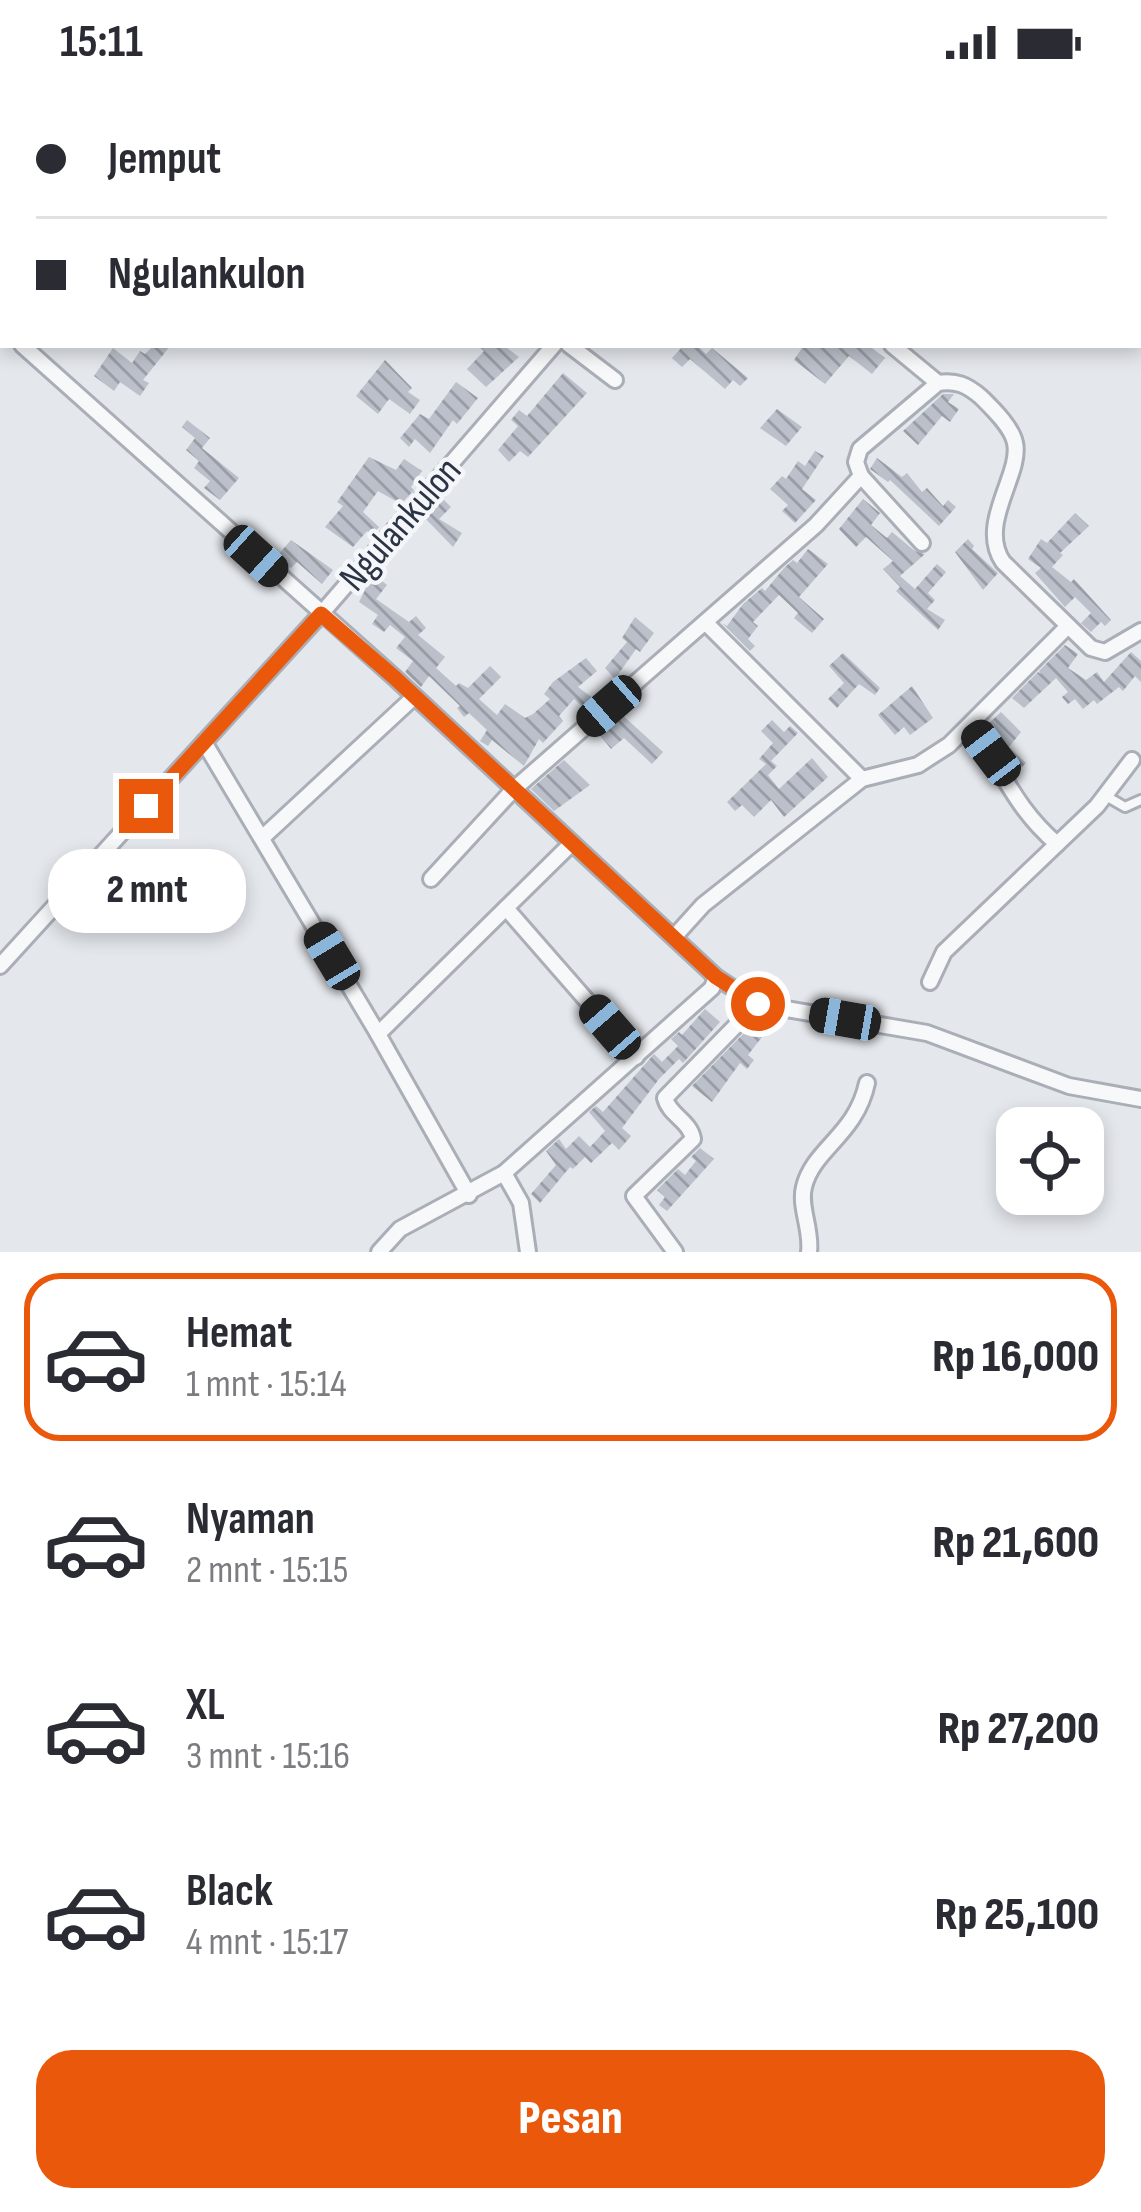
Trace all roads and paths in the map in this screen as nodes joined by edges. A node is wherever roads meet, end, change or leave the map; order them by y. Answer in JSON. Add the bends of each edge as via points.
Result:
{"nodes":[{"id":1,"x":25,"y":348,"type":"edge"},
{"id":2,"x":551,"y":348,"type":"edge"},
{"id":3,"x":573,"y":348,"type":"edge"},
{"id":4,"x":896,"y":348,"type":"edge"},
{"id":5,"x":614,"y":380,"type":"dead end"},
{"id":6,"x":938,"y":383,"type":"junction"},
{"id":7,"x":861,"y":476,"type":"junction"},
{"id":8,"x":922,"y":543,"type":"dead end"},
{"id":9,"x":321,"y":614,"type":"junction"},
{"id":10,"x":706,"y":623,"type":"junction"},
{"id":11,"x":1068,"y":626,"type":"junction"},
{"id":12,"x":1141,"y":631,"type":"edge"},
{"id":13,"x":414,"y":698,"type":"junction"},
{"id":14,"x":970,"y":726,"type":"junction"},
{"id":15,"x":204,"y":742,"type":"junction"},
{"id":16,"x":1132,"y":760,"type":"dead end"},
{"id":17,"x":862,"y":779,"type":"junction"},
{"id":18,"x":513,"y":790,"type":"junction"},
{"id":19,"x":1105,"y":795,"type":"junction"},
{"id":20,"x":1141,"y":800,"type":"edge"},
{"id":21,"x":262,"y":838,"type":"junction"},
{"id":22,"x":572,"y":843,"type":"junction"},
{"id":23,"x":1057,"y":844,"type":"junction"},
{"id":24,"x":431,"y":879,"type":"dead end"},
{"id":25,"x":506,"y":908,"type":"junction"},
{"id":26,"x":675,"y":936,"type":"junction"},
{"id":27,"x":0,"y":966,"type":"edge"},
{"id":28,"x":716,"y":977,"type":"junction"},
{"id":29,"x":930,"y":982,"type":"dead end"},
{"id":30,"x":758,"y":1004,"type":"junction"},
{"id":31,"x":378,"y":1034,"type":"junction"},
{"id":32,"x":635,"y":1057,"type":"junction"},
{"id":33,"x":867,"y":1083,"type":"dead end"},
{"id":34,"x":1141,"y":1099,"type":"edge"},
{"id":35,"x":504,"y":1173,"type":"junction"},
{"id":36,"x":469,"y":1195,"type":"junction"},
{"id":37,"x":379,"y":1252,"type":"edge"},
{"id":38,"x":528,"y":1252,"type":"edge"},
{"id":39,"x":675,"y":1252,"type":"edge"},
{"id":40,"x":809,"y":1252,"type":"edge"}],
"edges":[{"from":1,"to":9,"type":"street"},
{"from":2,"to":9,"type":"street","name":"Ngulankulon"},
{"from":3,"to":5,"type":"street"},
{"from":4,"to":6,"type":"street"},
{"from":6,"to":7,"type":"street","via":[[860,449]]},
{"from":6,"to":11,"type":"street","via":[[978,395],[1013,437],[995,549]]},
{"from":7,"to":8,"type":"street"},
{"from":7,"to":10,"type":"street"},
{"from":9,"to":13,"type":"street"},
{"from":9,"to":15,"type":"street","name":"Ngulankulon"},
{"from":10,"to":17,"type":"street"},
{"from":10,"to":18,"type":"street"},
{"from":11,"to":12,"type":"street","via":[[1106,652]]},
{"from":11,"to":14,"type":"street"},
{"from":13,"to":18,"type":"street"},
{"from":13,"to":21,"type":"street"},
{"from":14,"to":17,"type":"street","via":[[918,765]]},
{"from":14,"to":23,"type":"street","via":[[1012,797]]},
{"from":15,"to":21,"type":"street"},
{"from":15,"to":27,"type":"street","name":"Ngulankulon"},
{"from":16,"to":19,"type":"street"},
{"from":17,"to":26,"type":"street"},
{"from":18,"to":22,"type":"street"},
{"from":18,"to":24,"type":"street"},
{"from":19,"to":20,"type":"lane","via":[[1125,808]]},
{"from":19,"to":23,"type":"street"},
{"from":21,"to":31,"type":"street"},
{"from":22,"to":25,"type":"street"},
{"from":22,"to":26,"type":"street"},
{"from":23,"to":29,"type":"street","via":[[944,952]]},
{"from":25,"to":31,"type":"street"},
{"from":25,"to":32,"type":"street"},
{"from":26,"to":28,"type":"street"},
{"from":28,"to":30,"type":"street"},
{"from":28,"to":32,"type":"street"},
{"from":30,"to":34,"type":"street","via":[[928,1033],[1069,1086]]},
{"from":30,"to":39,"type":"street","via":[[665,1098],[693,1139],[634,1196]]},
{"from":31,"to":36,"type":"street"},
{"from":32,"to":35,"type":"street"},
{"from":33,"to":40,"type":"street","via":[[862,1106],[802,1191]]},
{"from":35,"to":36,"type":"street"},
{"from":35,"to":38,"type":"street","via":[[521,1202]]},
{"from":36,"to":37,"type":"street","via":[[400,1229]]}]}
